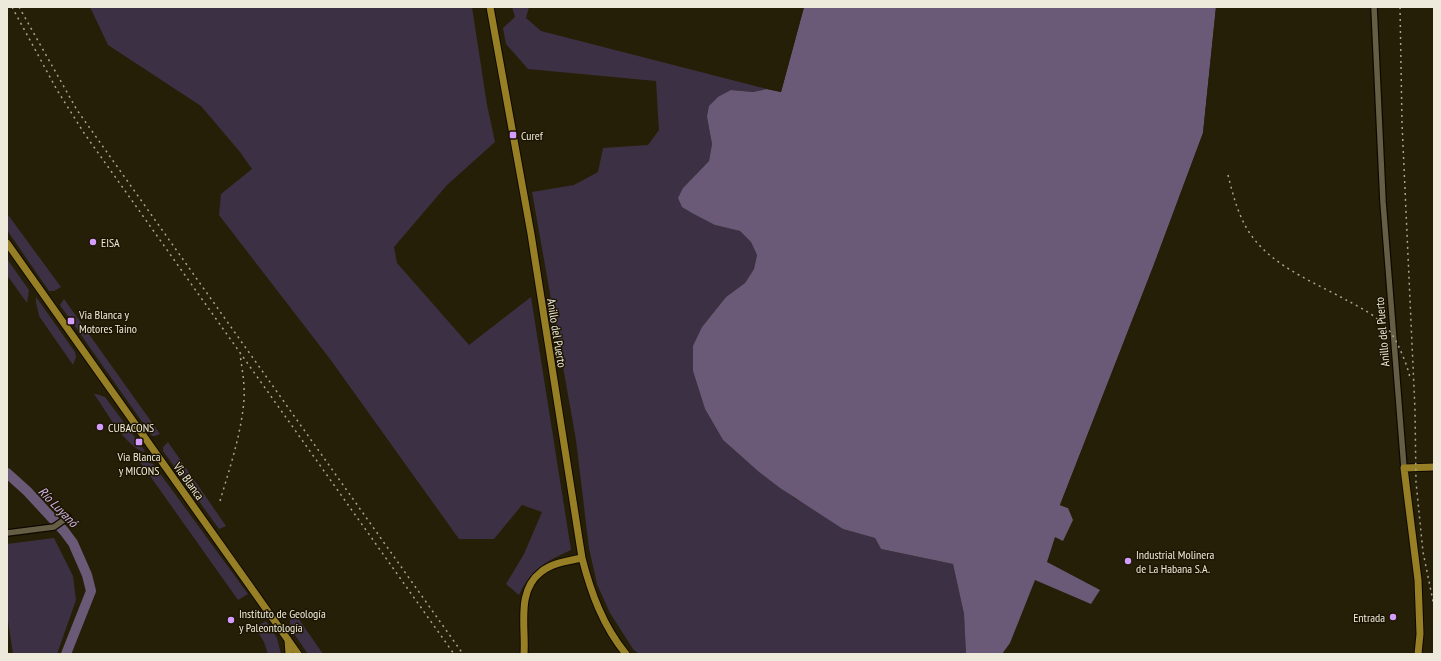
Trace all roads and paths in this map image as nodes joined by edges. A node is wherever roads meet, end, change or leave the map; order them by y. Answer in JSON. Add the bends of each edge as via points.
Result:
{"nodes":[{"id":1,"x":490,"y":7,"type":"edge"},
{"id":2,"x":1374,"y":7,"type":"edge"},
{"id":3,"x":7,"y":243,"type":"edge"},
{"id":4,"x":1434,"y":467,"type":"edge"},
{"id":5,"x":1404,"y":468,"type":"junction"},
{"id":6,"x":68,"y":517,"type":"dead end"},
{"id":7,"x":7,"y":533,"type":"edge"},
{"id":8,"x":582,"y":558,"type":"junction"},
{"id":9,"x":288,"y":640,"type":"junction"},
{"id":10,"x":289,"y":654,"type":"edge"},
{"id":11,"x":298,"y":654,"type":"edge"},
{"id":12,"x":524,"y":654,"type":"edge"},
{"id":13,"x":626,"y":654,"type":"edge"},
{"id":14,"x":1418,"y":654,"type":"edge"}],
"edges":[{"from":1,"to":8,"type":"main road","name":"Anillo del Puerto","via":[[530,234]]},
{"from":2,"to":5,"type":"street","name":"Anillo del Puerto","via":[[1383,202]]},
{"from":3,"to":9,"type":"main road","name":"Vía Blanca"},
{"from":4,"to":5,"type":"main road"},
{"from":5,"to":14,"type":"main road","name":"Anillo del Puerto","via":[[1418,580]]},
{"from":6,"to":7,"type":"street","via":[[54,527]]},
{"from":8,"to":12,"type":"main road","via":[[555,565],[541,572],[530,583],[526,594]]},
{"from":8,"to":13,"type":"main road","name":"Anillo del Puerto","via":[[600,614]]},
{"from":9,"to":10,"type":"main road"},
{"from":9,"to":11,"type":"main road","name":"Vía Blanca"}]}
